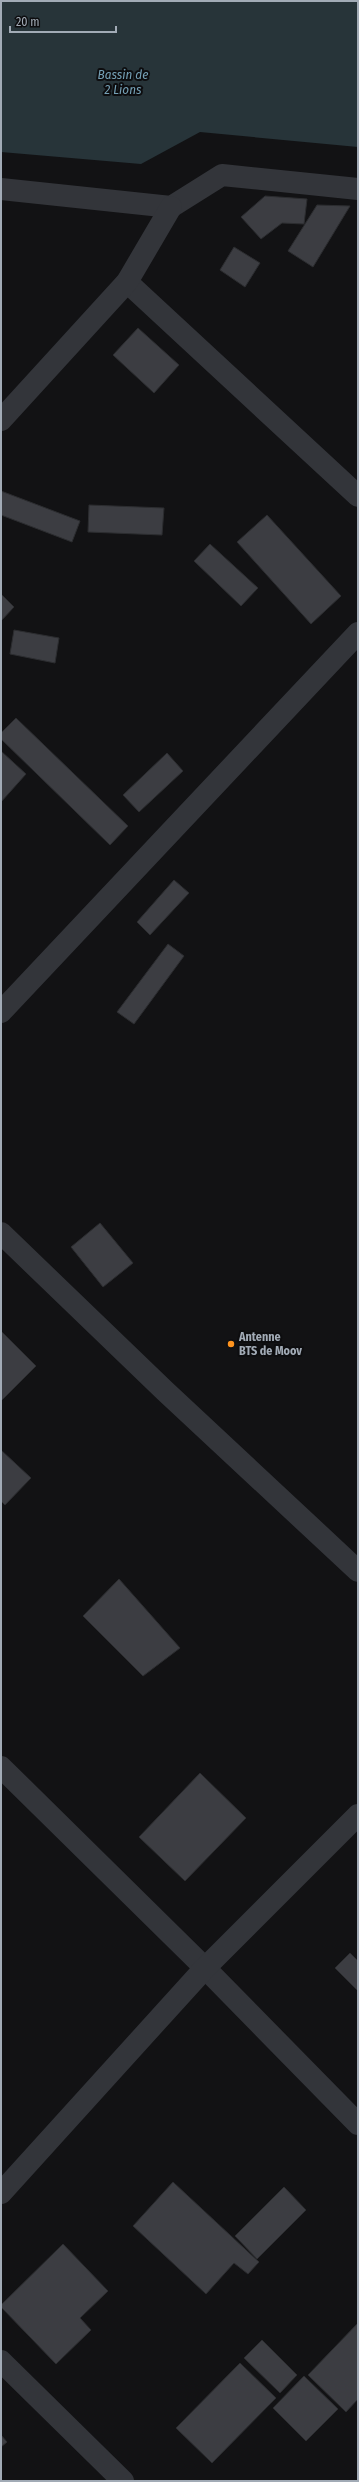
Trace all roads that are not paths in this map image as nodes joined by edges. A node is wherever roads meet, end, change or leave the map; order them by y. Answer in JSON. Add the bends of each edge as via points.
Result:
{"nodes":[{"id":1,"x":1,"y":189,"type":"edge"},
{"id":2,"x":358,"y":189,"type":"edge"},
{"id":3,"x":171,"y":207,"type":"junction"},
{"id":4,"x":127,"y":282,"type":"junction"},
{"id":5,"x":1,"y":420,"type":"edge"},
{"id":6,"x":358,"y":496,"type":"edge"},
{"id":7,"x":358,"y":633,"type":"edge"},
{"id":8,"x":1,"y":1012,"type":"edge"},
{"id":9,"x":1,"y":1233,"type":"edge"},
{"id":10,"x":358,"y":1571,"type":"edge"},
{"id":11,"x":1,"y":1767,"type":"edge"},
{"id":12,"x":358,"y":1815,"type":"edge"},
{"id":13,"x":204,"y":1968,"type":"junction"},
{"id":14,"x":358,"y":2124,"type":"edge"},
{"id":15,"x":1,"y":2193,"type":"edge"},
{"id":16,"x":1,"y":2362,"type":"edge"},
{"id":17,"x":123,"y":2481,"type":"edge"}],
"edges":[{"from":1,"to":3,"type":"street"},
{"from":2,"to":3,"type":"street","via":[[222,175]]},
{"from":3,"to":4,"type":"street"},
{"from":4,"to":5,"type":"street"},
{"from":4,"to":6,"type":"street"},
{"from":7,"to":8,"type":"street"},
{"from":9,"to":10,"type":"street"},
{"from":11,"to":13,"type":"street"},
{"from":12,"to":13,"type":"street"},
{"from":13,"to":14,"type":"street"},
{"from":13,"to":15,"type":"street"},
{"from":16,"to":17,"type":"street"}]}
